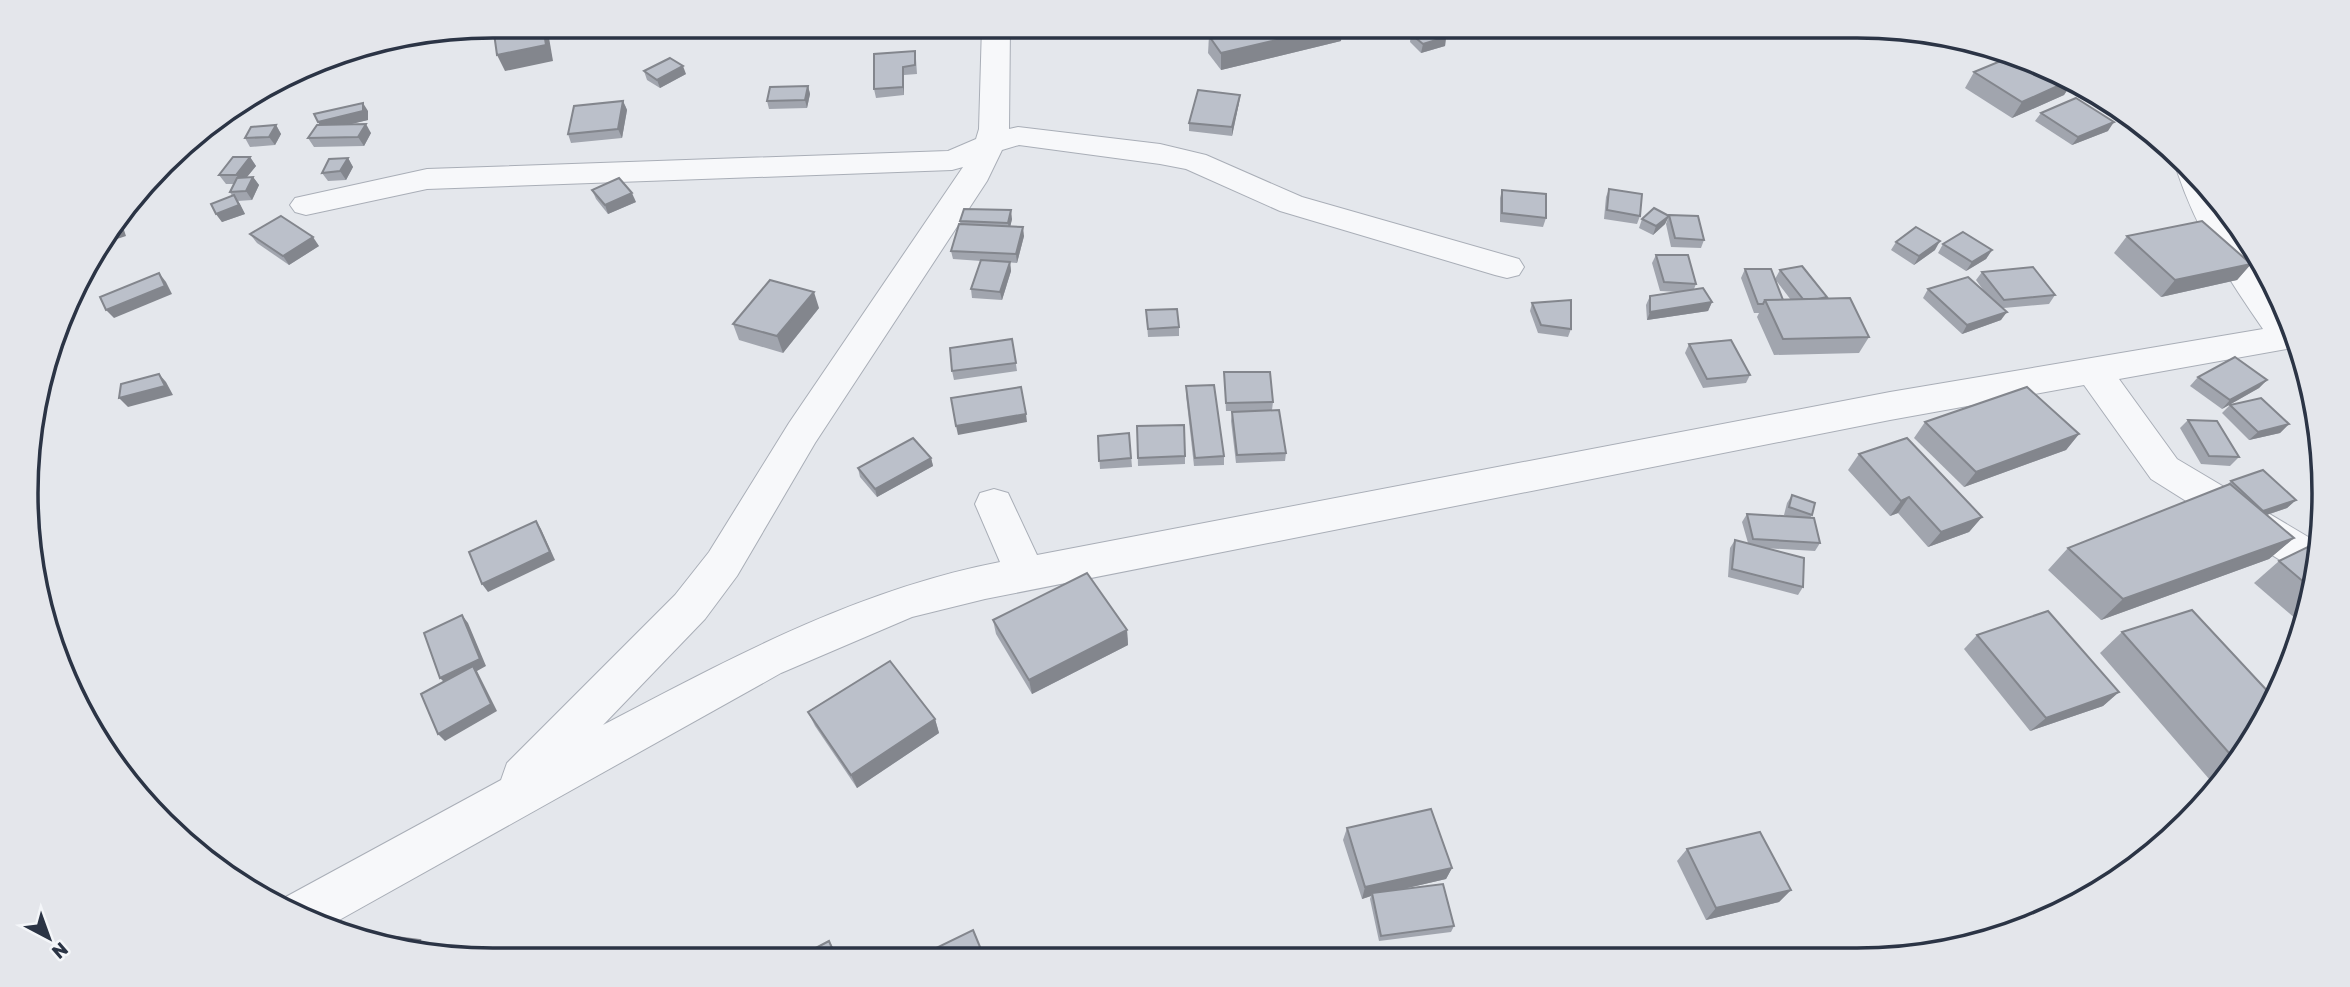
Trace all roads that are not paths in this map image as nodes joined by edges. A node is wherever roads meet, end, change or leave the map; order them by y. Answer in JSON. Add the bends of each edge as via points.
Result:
{"nodes":[{"id":1,"x":996,"y":38,"type":"edge"},
{"id":2,"x":990,"y":144,"type":"junction"},
{"id":3,"x":2200,"y":195,"type":"edge"},
{"id":4,"x":306,"y":205,"type":"dead end"},
{"id":5,"x":1507,"y":267,"type":"dead end"},
{"id":6,"x":2277,"y":318,"type":"edge"},
{"id":7,"x":2283,"y":337,"type":"edge"},
{"id":8,"x":2093,"y":371,"type":"junction"},
{"id":9,"x":994,"y":504,"type":"dead end"},
{"id":10,"x":2307,"y":557,"type":"edge"},
{"id":11,"x":1025,"y":574,"type":"junction"},
{"id":12,"x":498,"y":805,"type":"junction"},
{"id":13,"x":310,"y":910,"type":"edge"}],
"edges":[{"from":1,"to":2,"type":"street"},
{"from":2,"to":4,"type":"street","via":[[952,160],[427,179]]},
{"from":2,"to":5,"type":"street","via":[[1036,136],[1160,153],[1195,162],[1291,204]]},
{"from":2,"to":12,"type":"street","via":[[971,181],[802,433],[707,586]]},
{"from":3,"to":6,"type":"street","via":[[2229,255]]},
{"from":7,"to":8,"type":"street"},
{"from":8,"to":10,"type":"street","via":[[2164,469]]},
{"from":8,"to":11,"type":"street","via":[[1890,406]]},
{"from":9,"to":11,"type":"street"},
{"from":11,"to":12,"type":"street","via":[[908,601],[845,625],[766,660]]},
{"from":12,"to":13,"type":"street"}]}
